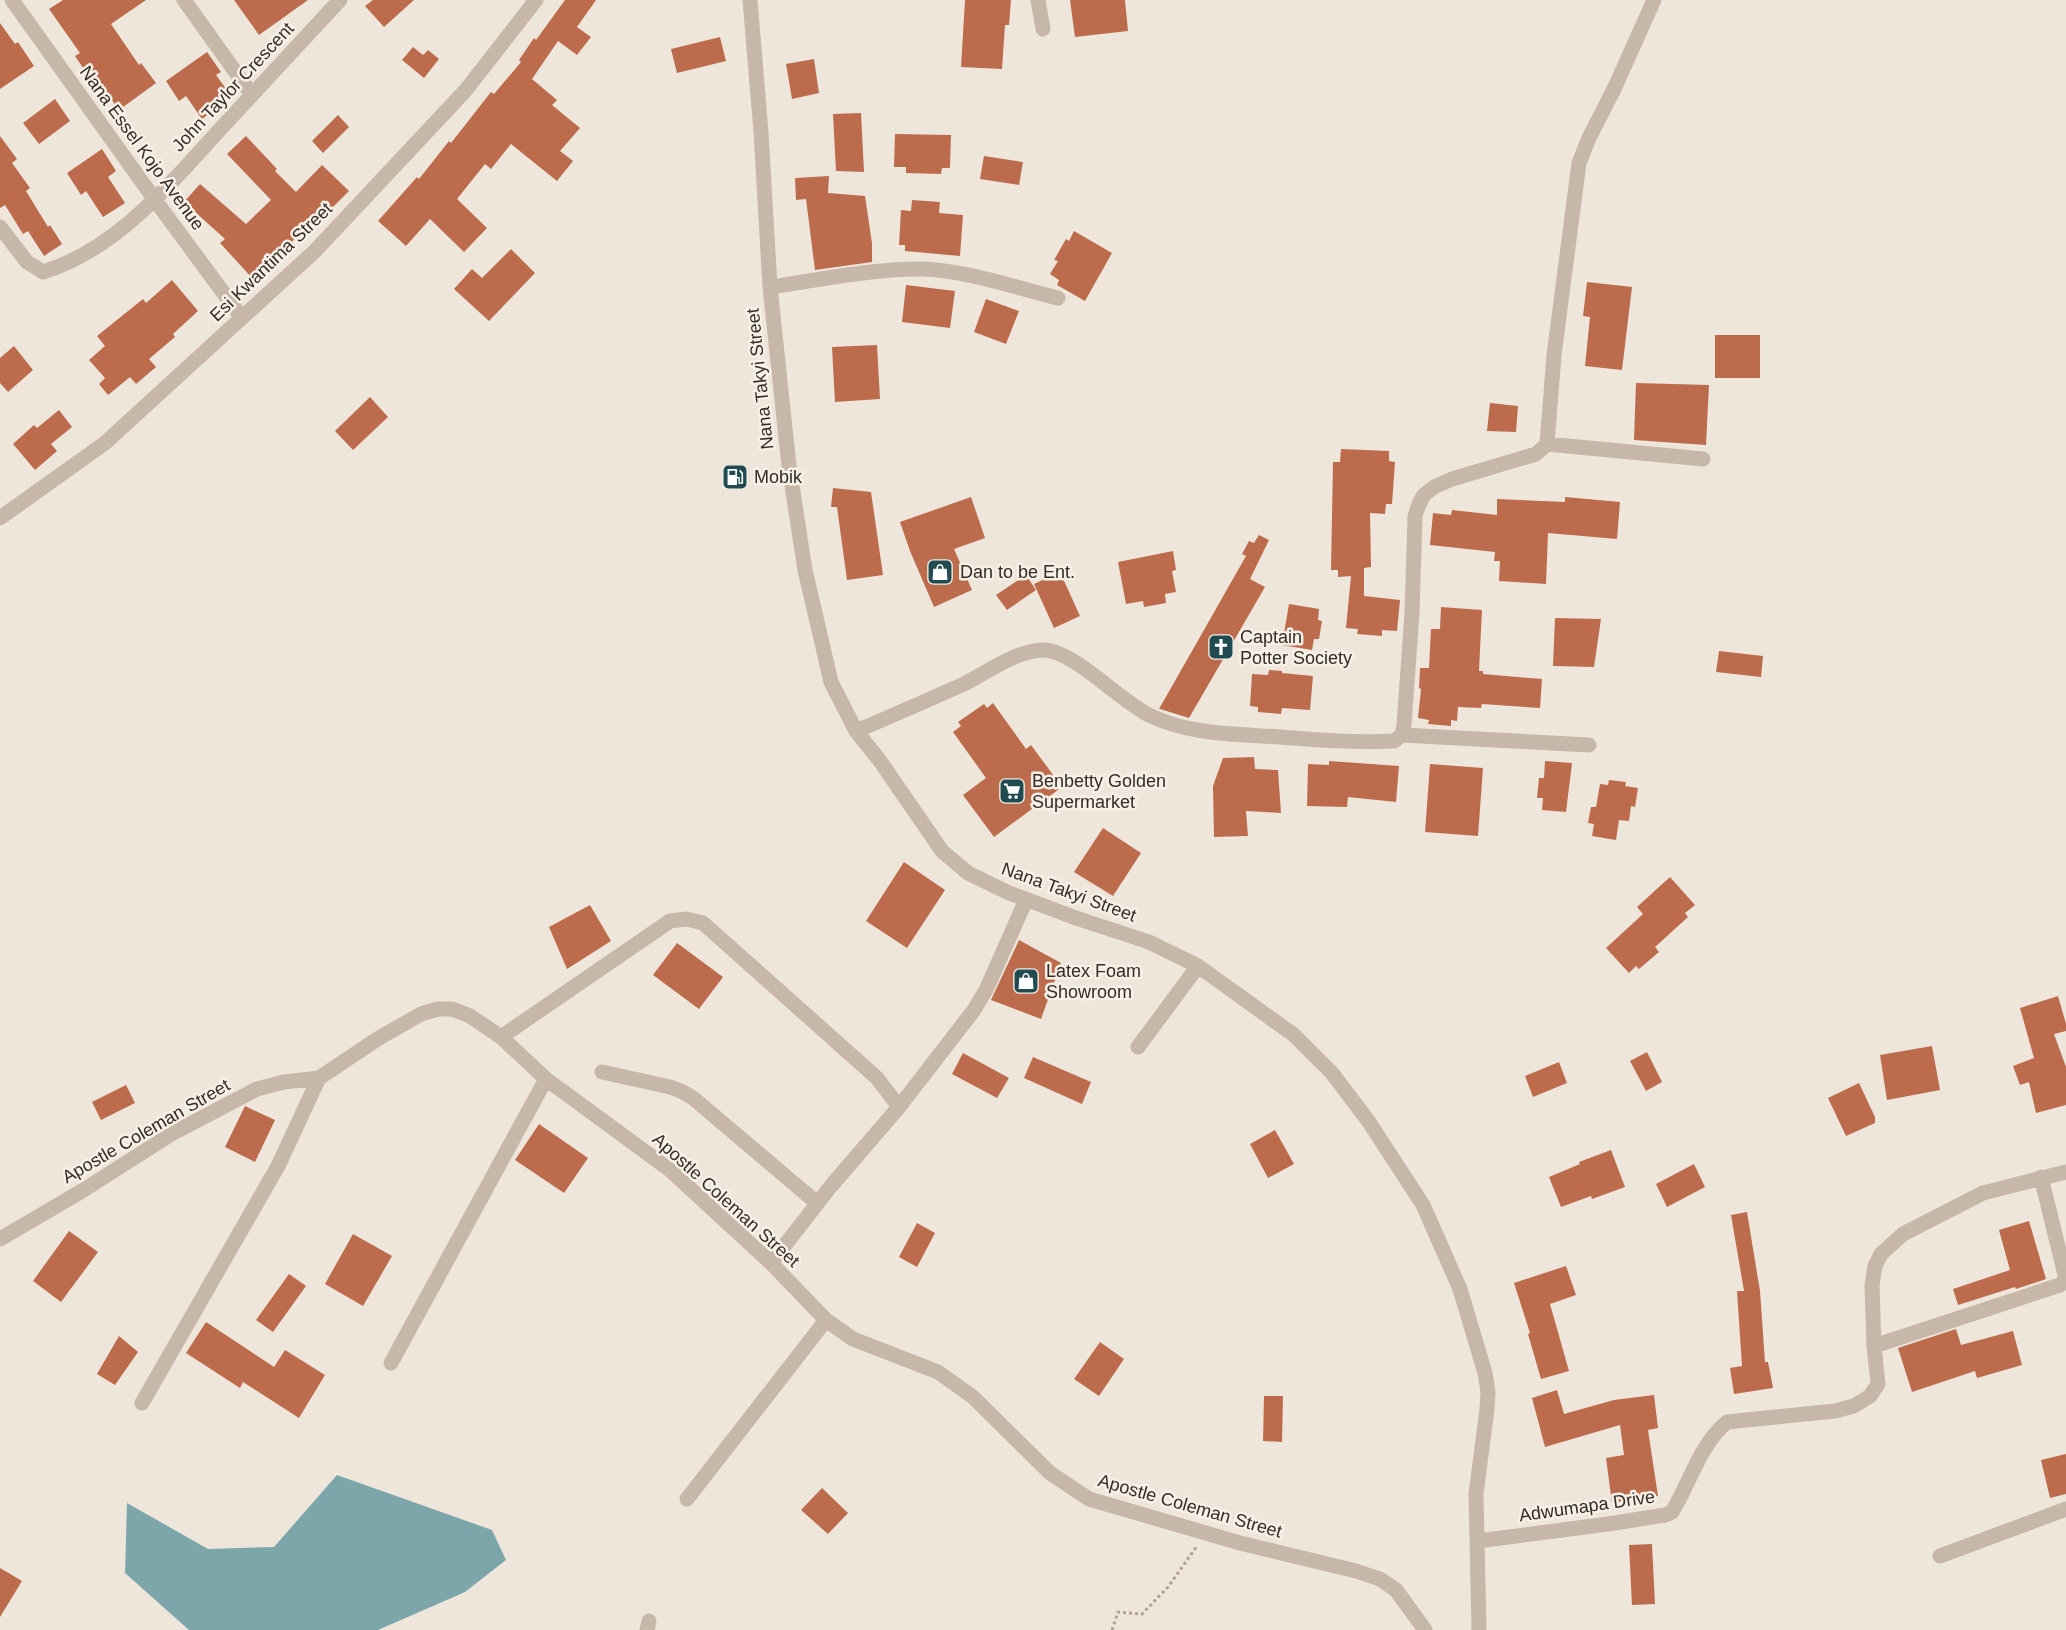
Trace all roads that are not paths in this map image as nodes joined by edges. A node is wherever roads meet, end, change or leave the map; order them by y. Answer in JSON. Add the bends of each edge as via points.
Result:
{"nodes":[{"id":1,"x":12,"y":0,"type":"edge"},
{"id":2,"x":184,"y":0,"type":"edge"},
{"id":3,"x":340,"y":0,"type":"edge"},
{"id":4,"x":536,"y":0,"type":"edge"},
{"id":5,"x":750,"y":0,"type":"edge"},
{"id":6,"x":1038,"y":0,"type":"edge"},
{"id":7,"x":1654,"y":0,"type":"edge"},
{"id":8,"x":1043,"y":29,"type":"dead end"},
{"id":9,"x":252,"y":95,"type":"junction"},
{"id":10,"x":155,"y":200,"type":"junction"},
{"id":11,"x":0,"y":227,"type":"edge"},
{"id":12,"x":770,"y":287,"type":"junction"},
{"id":13,"x":1058,"y":298,"type":"dead end"},
{"id":14,"x":242,"y":318,"type":"junction"},
{"id":15,"x":1547,"y":444,"type":"junction"},
{"id":16,"x":1703,"y":459,"type":"dead end"},
{"id":17,"x":2,"y":512,"type":"edge"},
{"id":18,"x":856,"y":731,"type":"junction"},
{"id":19,"x":1402,"y":735,"type":"junction"},
{"id":20,"x":1589,"y":745,"type":"dead end"},
{"id":21,"x":1026,"y":900,"type":"junction"},
{"id":22,"x":1198,"y":966,"type":"junction"},
{"id":23,"x":501,"y":1037,"type":"junction"},
{"id":24,"x":1138,"y":1047,"type":"dead end"},
{"id":25,"x":602,"y":1071,"type":"dead end"},
{"id":26,"x":319,"y":1078,"type":"junction"},
{"id":27,"x":546,"y":1080,"type":"junction"},
{"id":28,"x":899,"y":1107,"type":"junction"},
{"id":29,"x":2066,"y":1172,"type":"edge"},
{"id":30,"x":2041,"y":1178,"type":"junction"},
{"id":31,"x":817,"y":1203,"type":"junction"},
{"id":32,"x":0,"y":1239,"type":"edge"},
{"id":33,"x":771,"y":1263,"type":"junction"},
{"id":34,"x":826,"y":1320,"type":"junction"},
{"id":35,"x":1874,"y":1346,"type":"junction"},
{"id":36,"x":391,"y":1363,"type":"dead end"},
{"id":37,"x":142,"y":1403,"type":"dead end"},
{"id":38,"x":687,"y":1499,"type":"dead end"},
{"id":39,"x":2066,"y":1509,"type":"edge"},
{"id":40,"x":1478,"y":1541,"type":"junction"},
{"id":41,"x":1940,"y":1556,"type":"dead end"},
{"id":42,"x":1425,"y":1630,"type":"edge"},
{"id":43,"x":1479,"y":1630,"type":"edge"}],
"edges":[{"from":1,"to":10,"type":"street","name":"Nana Essel Kojo Avenue"},
{"from":2,"to":9,"type":"street"},
{"from":3,"to":9,"type":"street","name":"John Taylor Crescent"},
{"from":4,"to":14,"type":"street","name":"Esi Kwantima Street","via":[[465,91],[315,251]]},
{"from":5,"to":12,"type":"street","name":"Nana Takyi Street"},
{"from":6,"to":8,"type":"street"},
{"from":7,"to":15,"type":"street","via":[[1579,163],[1554,355]]},
{"from":9,"to":10,"type":"street","name":"John Taylor Crescent"},
{"from":10,"to":11,"type":"street","name":"John Taylor Crescent","via":[[96,248],[43,272],[27,262]]},
{"from":10,"to":14,"type":"street","name":"Nana Essel Kojo Avenue"},
{"from":12,"to":13,"type":"street","via":[[921,269],[970,275]]},
{"from":12,"to":18,"type":"street","name":"Nana Takyi Street","via":[[789,466],[805,570],[831,682]]},
{"from":14,"to":17,"type":"street","name":"Esi Kwantima Street","via":[[105,443]]},
{"from":15,"to":16,"type":"street"},
{"from":15,"to":19,"type":"street","via":[[1536,454],[1434,487],[1419,504]]},
{"from":18,"to":19,"type":"street","via":[[1014,658],[1044,650],[1074,662],[1150,716],[1185,729],[1335,741],[1394,741]]},
{"from":18,"to":21,"type":"street","name":"Nana Takyi Street","via":[[942,851],[968,873]]},
{"from":19,"to":20,"type":"street"},
{"from":21,"to":22,"type":"street","name":"Nana Takyi Street","via":[[1149,942]]},
{"from":21,"to":28,"type":"street","via":[[974,1010]]},
{"from":22,"to":24,"type":"street"},
{"from":22,"to":40,"type":"street","name":"Nana Takyi Street","via":[[1294,1035],[1332,1073],[1423,1205],[1460,1289],[1485,1373],[1487,1409],[1476,1494]]},
{"from":23,"to":26,"type":"street","name":"Apostle Coleman Street","via":[[470,1016],[438,1009],[378,1038]]},
{"from":23,"to":27,"type":"street","name":"Apostle Coleman Street"},
{"from":23,"to":28,"type":"street","via":[[670,921],[686,919],[703,922],[877,1078]]},
{"from":25,"to":31,"type":"street","via":[[681,1090]]},
{"from":26,"to":32,"type":"street","name":"Apostle Coleman Street","via":[[257,1089],[173,1133]]},
{"from":26,"to":37,"type":"street","via":[[278,1166]]},
{"from":27,"to":33,"type":"street","name":"Apostle Coleman Street","via":[[670,1170]]},
{"from":27,"to":36,"type":"street"},
{"from":28,"to":31,"type":"street"},
{"from":29,"to":30,"type":"street","name":"Adwumapa Drive"},
{"from":30,"to":35,"type":"street","name":"Adwumapa Drive","via":[[1983,1193],[1903,1234],[1881,1254],[1872,1285]]},
{"from":30,"to":35,"type":"street","via":[[2064,1282]]},
{"from":31,"to":33,"type":"street"},
{"from":33,"to":34,"type":"street","name":"Apostle Coleman Street"},
{"from":34,"to":38,"type":"street"},
{"from":34,"to":42,"type":"street","name":"Apostle Coleman Street","via":[[853,1339],[938,1372],[973,1397],[1050,1473],[1089,1499],[1380,1579],[1396,1590]]},
{"from":35,"to":40,"type":"street","name":"Adwumapa Drive","via":[[1878,1384],[1870,1396],[1835,1411],[1727,1422],[1703,1453],[1672,1512]]},
{"from":39,"to":41,"type":"street"},
{"from":40,"to":43,"type":"street","name":"Nana Takyi Street"}]}
